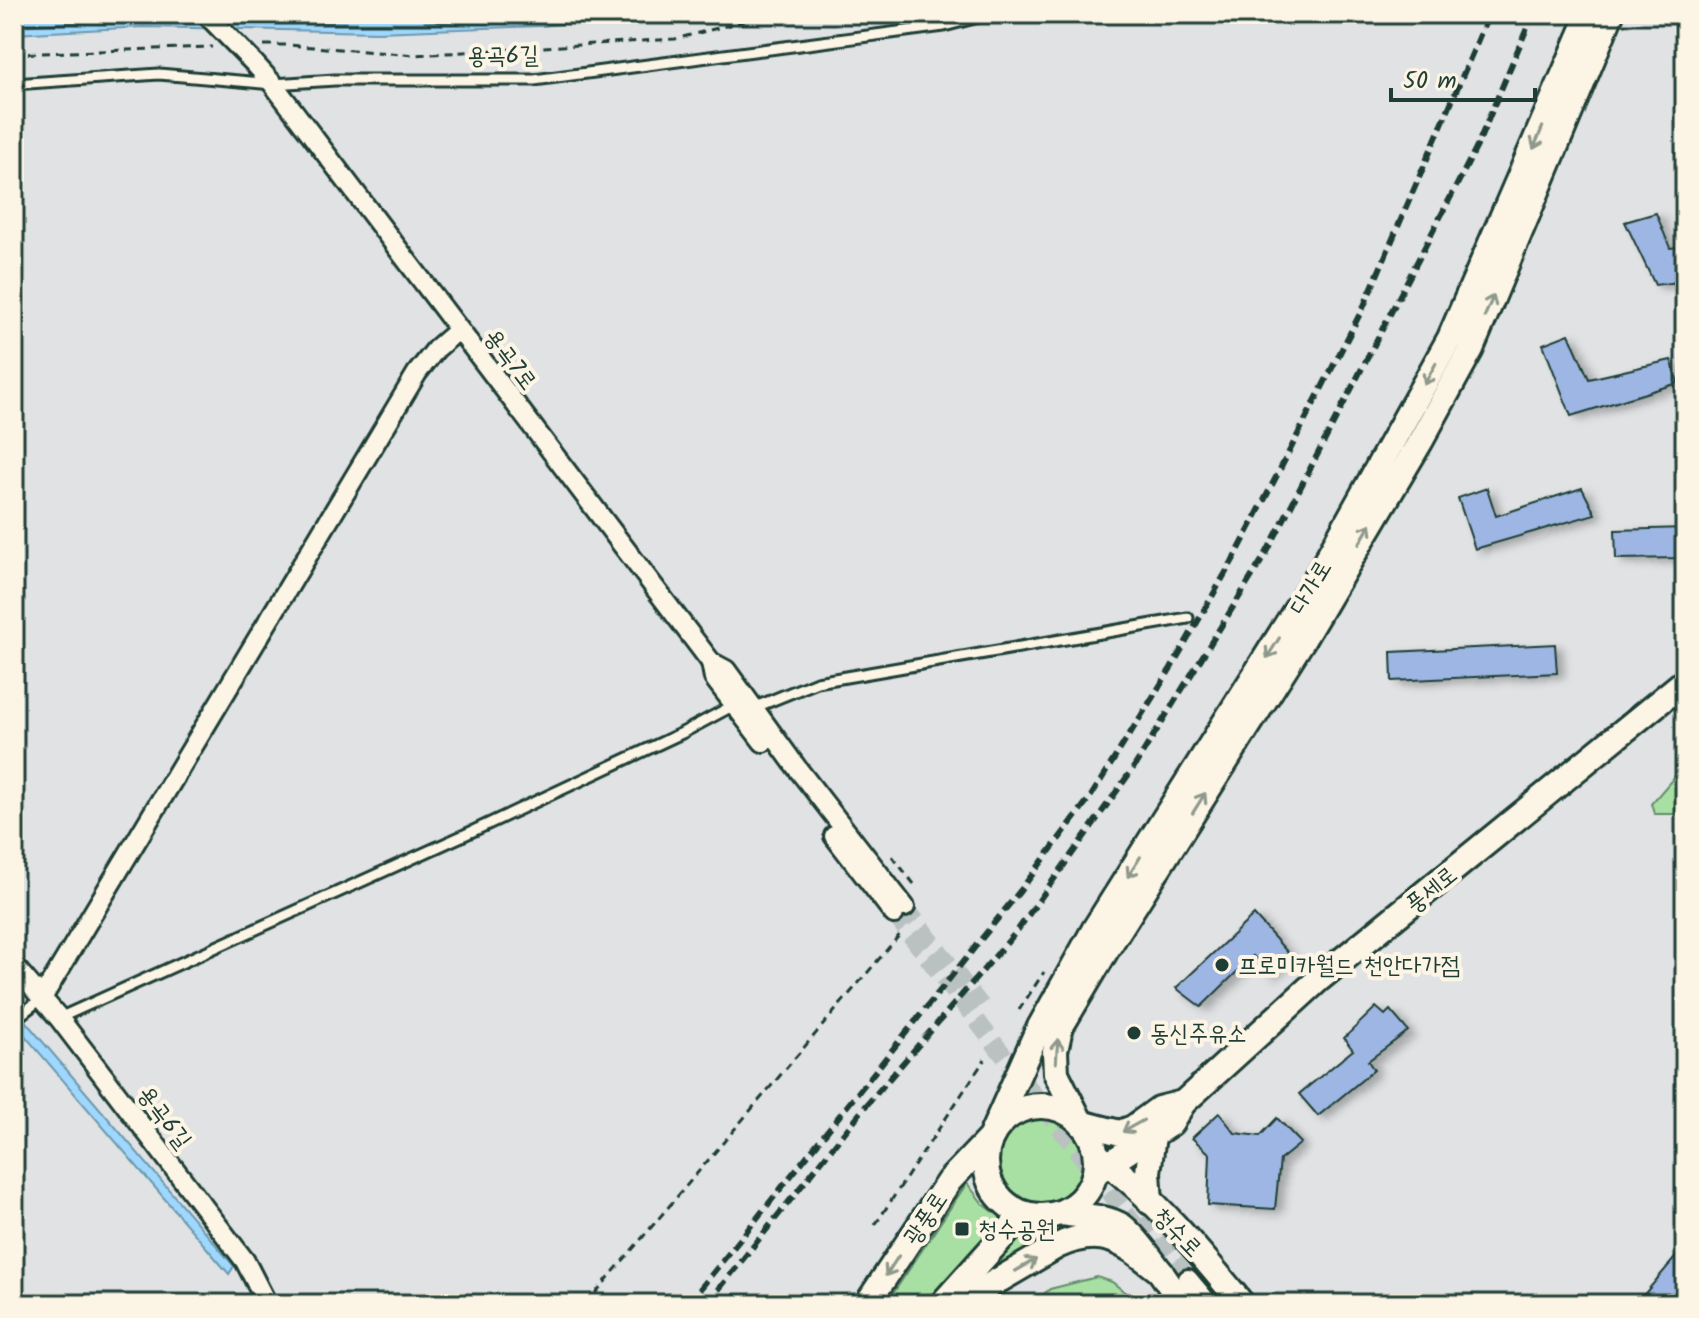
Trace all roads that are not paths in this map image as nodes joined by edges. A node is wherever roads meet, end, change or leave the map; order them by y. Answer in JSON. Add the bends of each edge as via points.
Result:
{"nodes":[{"id":1,"x":206,"y":14,"type":"edge"},
{"id":2,"x":990,"y":14,"type":"edge"},
{"id":3,"x":1590,"y":14,"type":"edge"},
{"id":4,"x":1611,"y":14,"type":"edge"},
{"id":5,"x":14,"y":84,"type":"edge"},
{"id":6,"x":273,"y":84,"type":"junction"},
{"id":7,"x":458,"y":330,"type":"junction"},
{"id":8,"x":1188,"y":618,"type":"dead end"},
{"id":9,"x":711,"y":662,"type":"junction"},
{"id":10,"x":1685,"y":681,"type":"edge"},
{"id":11,"x":734,"y":704,"type":"junction"},
{"id":12,"x":753,"y":708,"type":"junction"},
{"id":13,"x":14,"y":966,"type":"edge"},
{"id":14,"x":36,"y":1002,"type":"junction"},
{"id":15,"x":59,"y":1018,"type":"junction"},
{"id":16,"x":14,"y":1020,"type":"edge"},
{"id":17,"x":1037,"y":1032,"type":"junction"},
{"id":18,"x":1183,"y":1103,"type":"junction"},
{"id":19,"x":1081,"y":1123,"type":"junction"},
{"id":20,"x":1153,"y":1136,"type":"junction"},
{"id":21,"x":990,"y":1138,"type":"junction"},
{"id":22,"x":1100,"y":1164,"type":"junction"},
{"id":23,"x":935,"y":1200,"type":"junction"},
{"id":24,"x":1150,"y":1202,"type":"junction"},
{"id":25,"x":1060,"y":1213,"type":"junction"},
{"id":26,"x":1023,"y":1214,"type":"junction"},
{"id":27,"x":1199,"y":1251,"type":"junction"},
{"id":28,"x":1178,"y":1285,"type":"edge"},
{"id":29,"x":267,"y":1304,"type":"edge"},
{"id":30,"x":867,"y":1304,"type":"edge"},
{"id":31,"x":942,"y":1304,"type":"edge"},
{"id":32,"x":958,"y":1304,"type":"edge"},
{"id":33,"x":1196,"y":1304,"type":"edge"},
{"id":34,"x":1209,"y":1304,"type":"edge"},
{"id":35,"x":1242,"y":1304,"type":"edge"}],
"edges":[{"from":1,"to":6,"type":"street","name":"용곡7로","bridge":true,"via":[[256,54]]},
{"from":2,"to":6,"type":"lane","name":"용곡6길","via":[[944,26],[534,80]]},
{"from":3,"to":17,"type":"street","name":"다가로","one_way":true,"via":[[1450,338],[1318,575],[1094,930]]},
{"from":19,"to":4,"type":"street","name":"다가로","one_way":true,"via":[[1056,1073],[1060,1028],[1302,641],[1471,349]]},
{"from":5,"to":6,"type":"lane","name":"용곡6길","via":[[159,74]]},
{"from":6,"to":7,"type":"street","name":"용곡7로"},
{"from":7,"to":9,"type":"street","name":"용곡7로"},
{"from":7,"to":14,"type":"street","via":[[417,373]]},
{"from":8,"to":12,"type":"lane","via":[[817,682]]},
{"from":9,"to":11,"type":"street","name":"용곡7로","via":[[714,678]]},
{"from":9,"to":12,"type":"street","name":"용곡7로","via":[[726,670]]},
{"from":10,"to":18,"type":"street","name":"풍세로","via":[[1319,979]]},
{"from":11,"to":12,"type":"street","name":"용곡7로","via":[[902,916]]},
{"from":11,"to":15,"type":"lane","via":[[473,831]]},
{"from":13,"to":14,"type":"street","name":"용곡6길"},
{"from":14,"to":15,"type":"street","name":"용곡6길"},
{"from":14,"to":16,"type":"lane"},
{"from":15,"to":29,"type":"street","name":"용곡6길","via":[[245,1261]]},
{"from":17,"to":21,"type":"street","name":"다가로"},
{"from":17,"to":23,"type":"street"},
{"from":18,"to":19,"type":"street","name":"풍세로","one_way":true,"via":[[1159,1109],[1120,1133]]},
{"from":18,"to":20,"type":"street","name":"풍세로","via":[[1171,1123]]},
{"from":19,"to":21,"type":"street","via":[[1050,1106],[1032,1106],[1007,1117]]},
{"from":19,"to":22,"type":"street"},
{"from":20,"to":22,"type":"street","name":"풍세로"},
{"from":20,"to":24,"type":"street"},
{"from":21,"to":23,"type":"street","name":"광풍로"},
{"from":21,"to":26,"type":"street","via":[[986,1174],[1006,1205]]},
{"from":22,"to":24,"type":"street","name":"청수로"},
{"from":22,"to":25,"type":"street","via":[[1089,1190]]},
{"from":23,"to":30,"type":"street","name":"광풍로","one_way":true},
{"from":24,"to":27,"type":"street","name":"청수로"},
{"from":25,"to":26,"type":"street"},
{"from":25,"to":28,"type":"street","via":[[1122,1226]]},
{"from":26,"to":31,"type":"street"},
{"from":27,"to":28,"type":"street","via":[[1171,1244],[1160,1252],[1157,1259]]},
{"from":27,"to":35,"type":"street","name":"청수로"},
{"from":32,"to":28,"type":"street","one_way":true,"via":[[1057,1246],[1091,1236],[1125,1244]]},
{"from":28,"to":33,"type":"street"},
{"from":28,"to":34,"type":"street"}]}
